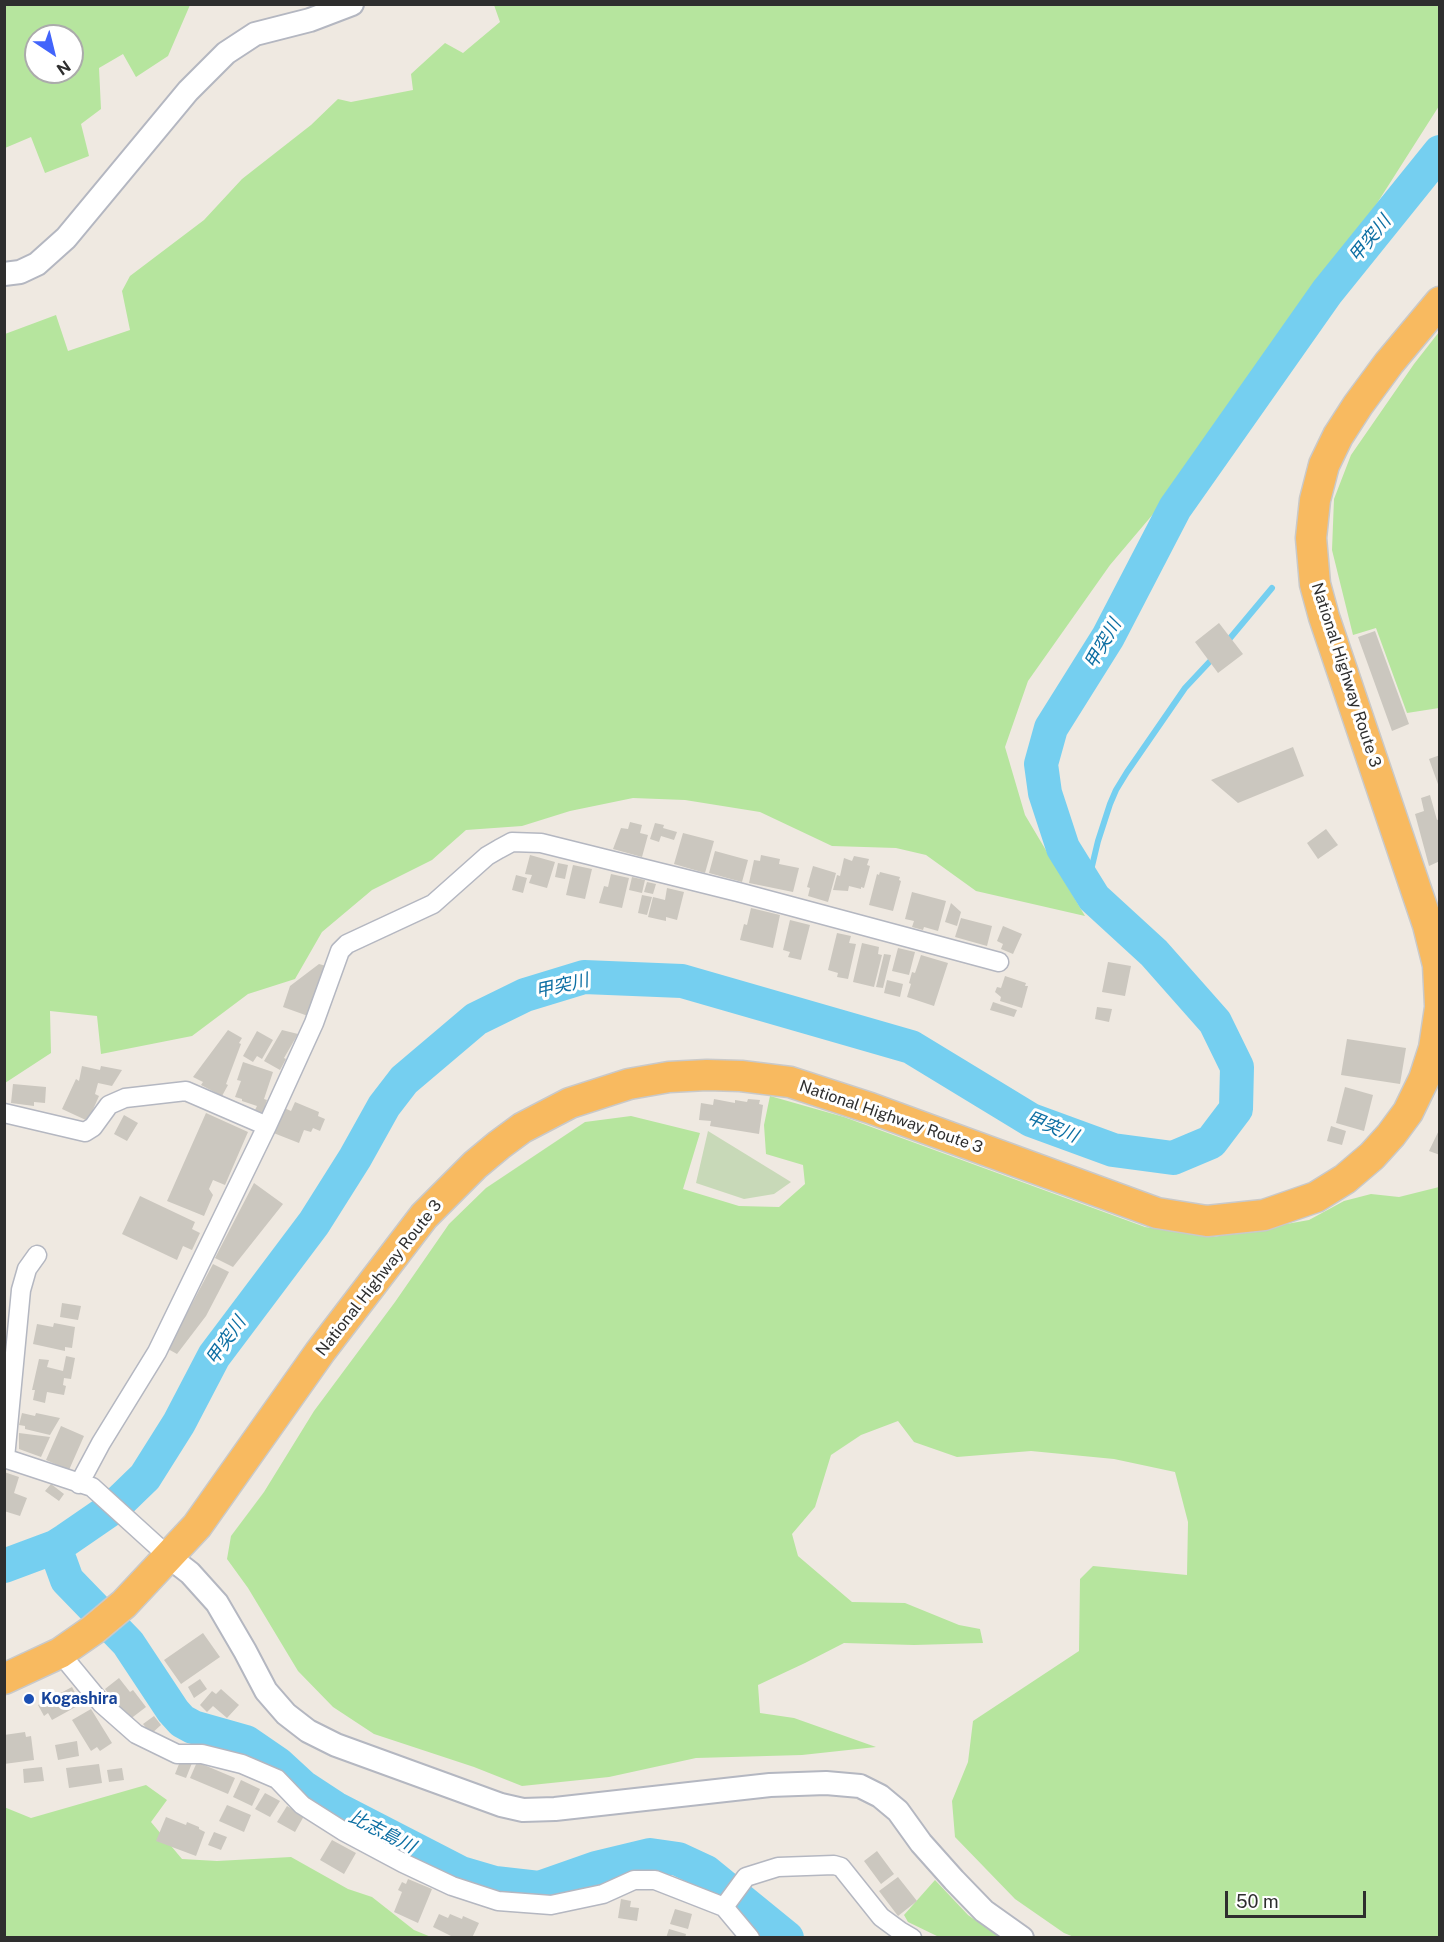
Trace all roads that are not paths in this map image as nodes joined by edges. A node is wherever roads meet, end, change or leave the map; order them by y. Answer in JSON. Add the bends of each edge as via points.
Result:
{"nodes":[{"id":1,"x":352,"y":4,"type":"edge"},
{"id":2,"x":4,"y":274,"type":"edge"},
{"id":3,"x":1440,"y":302,"type":"edge"},
{"id":4,"x":999,"y":962,"type":"dead end"},
{"id":5,"x":1440,"y":1007,"type":"edge"},
{"id":6,"x":4,"y":1113,"type":"edge"},
{"id":7,"x":267,"y":1126,"type":"junction"},
{"id":8,"x":37,"y":1255,"type":"dead end"},
{"id":9,"x":5,"y":1458,"type":"edge"},
{"id":10,"x":86,"y":1486,"type":"junction"},
{"id":11,"x":159,"y":1548,"type":"junction"},
{"id":12,"x":60,"y":1653,"type":"junction"},
{"id":13,"x":4,"y":1679,"type":"edge"},
{"id":14,"x":724,"y":1907,"type":"junction"},
{"id":15,"x":750,"y":1938,"type":"edge"},
{"id":16,"x":912,"y":1938,"type":"edge"},
{"id":17,"x":1022,"y":1938,"type":"edge"}],
"edges":[{"from":1,"to":2,"type":"street","via":[[255,34],[226,53],[188,91],[66,238],[37,264]]},
{"from":3,"to":5,"type":"highway","name":"National Highway Route 3","via":[[1389,363],[1338,436],[1317,491],[1311,538],[1321,606],[1428,925],[1438,965]]},
{"from":4,"to":7,"type":"street","via":[[541,843],[512,842],[487,856],[433,904],[347,944],[340,951],[314,1023]]},
{"from":5,"to":11,"type":"highway","name":"National Highway Route 3","via":[[1434,1048],[1424,1079],[1391,1135],[1345,1179],[1316,1197],[1264,1215],[1207,1221],[1157,1213],[790,1082],[730,1075],[669,1077],[629,1084],[570,1103],[498,1145],[424,1216],[320,1352],[197,1526]]},
{"from":6,"to":7,"type":"street","via":[[85,1132],[109,1105],[125,1098],[186,1091]]},
{"from":7,"to":10,"type":"street","via":[[157,1352],[101,1443]]},
{"from":8,"to":9,"type":"street","via":[[27,1269],[21,1290]]},
{"from":9,"to":10,"type":"street"},
{"from":10,"to":11,"type":"street"},
{"from":11,"to":12,"type":"highway","name":"National Highway Route 3","via":[[124,1604]]},
{"from":11,"to":17,"type":"street","via":[[190,1573],[217,1603],[266,1691],[286,1714],[336,1745],[523,1810],[770,1785],[860,1786],[898,1811],[921,1843],[984,1911]]},
{"from":12,"to":13,"type":"highway","name":"National Highway Route 3"},
{"from":12,"to":14,"type":"street","via":[[102,1704],[136,1734],[177,1754],[202,1754],[242,1764],[277,1779],[302,1806],[452,1886],[498,1901],[551,1905],[603,1894],[634,1880],[655,1880]]},
{"from":14,"to":15,"type":"street"},
{"from":14,"to":16,"type":"street","via":[[746,1876],[778,1867],[834,1865],[841,1868],[881,1917]]}]}
